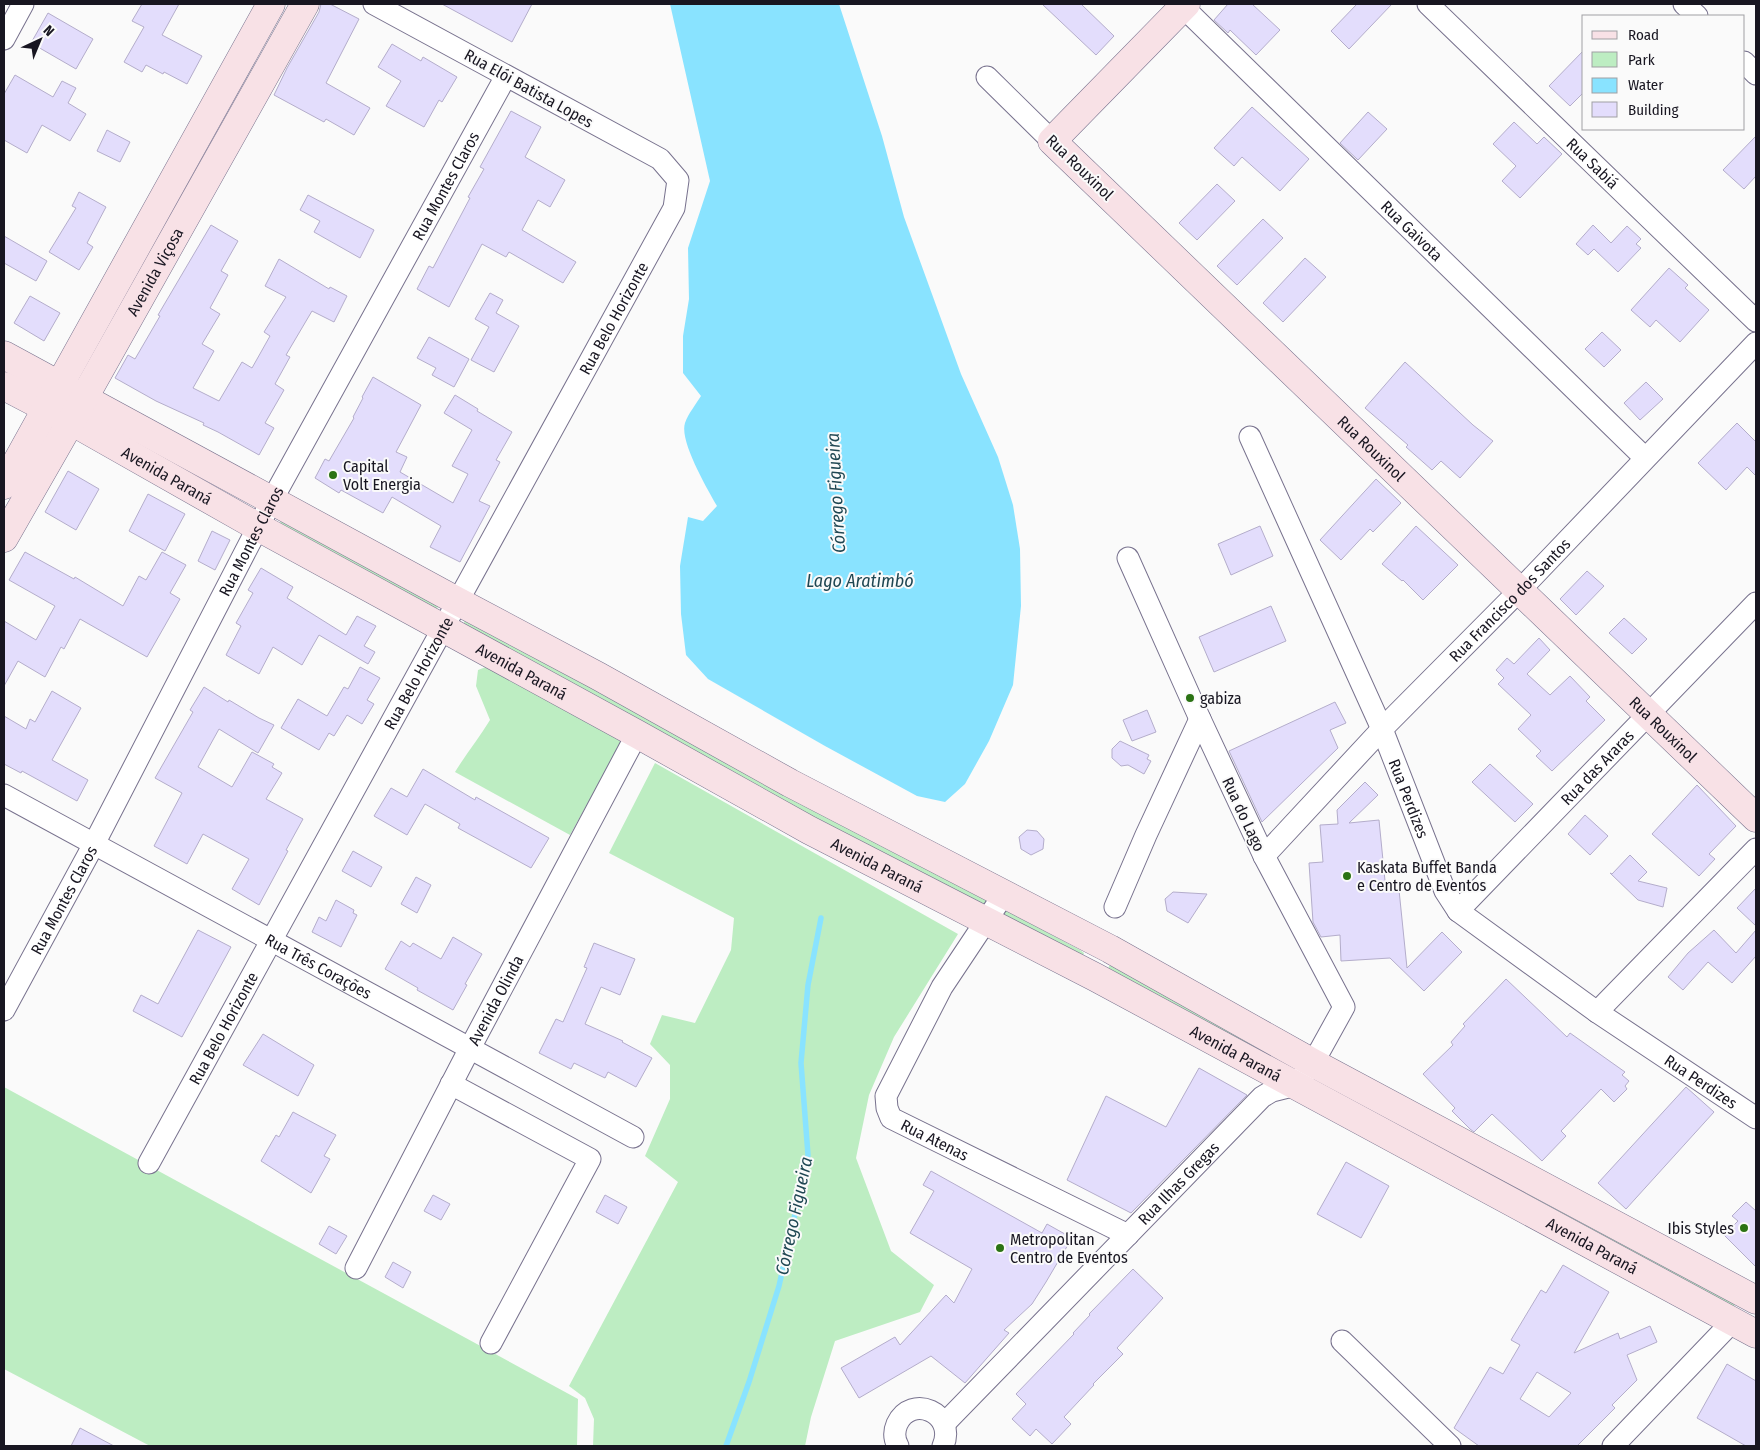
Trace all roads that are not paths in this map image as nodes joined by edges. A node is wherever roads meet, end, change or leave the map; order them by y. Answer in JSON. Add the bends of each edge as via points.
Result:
{"nodes":[{"id":1,"x":23,"y":4,"type":"edge"},
{"id":2,"x":271,"y":4,"type":"edge"},
{"id":3,"x":305,"y":4,"type":"edge"},
{"id":4,"x":374,"y":4,"type":"edge"},
{"id":5,"x":1428,"y":4,"type":"edge"},
{"id":6,"x":1684,"y":4,"type":"edge"},
{"id":7,"x":1183,"y":5,"type":"edge"},
{"id":8,"x":1696,"y":15,"type":"edge"},
{"id":9,"x":4,"y":39,"type":"edge"},
{"id":10,"x":1745,"y":63,"type":"edge"},
{"id":11,"x":1756,"y":74,"type":"edge"},
{"id":12,"x":506,"y":76,"type":"junction"},
{"id":13,"x":987,"y":77,"type":"dead end"},
{"id":14,"x":1052,"y":141,"type":"junction"},
{"id":15,"x":678,"y":180,"type":"joint"},
{"id":16,"x":1756,"y":321,"type":"edge"},
{"id":17,"x":1756,"y":343,"type":"edge"},
{"id":18,"x":4,"y":355,"type":"edge"},
{"id":19,"x":4,"y":386,"type":"edge"},
{"id":20,"x":60,"y":386,"type":"junction"},
{"id":21,"x":47,"y":410,"type":"junction"},
{"id":22,"x":78,"y":410,"type":"junction"},
{"id":23,"x":1250,"y":436,"type":"dead end"},
{"id":24,"x":1645,"y":458,"type":"junction"},
{"id":25,"x":4,"y":485,"type":"edge"},
{"id":26,"x":272,"y":500,"type":"junction"},
{"id":27,"x":258,"y":527,"type":"junction"},
{"id":28,"x":4,"y":538,"type":"edge"},
{"id":29,"x":1128,"y":558,"type":"dead end"},
{"id":30,"x":1520,"y":590,"type":"junction"},
{"id":31,"x":457,"y":602,"type":"junction"},
{"id":32,"x":1756,"y":602,"type":"edge"},
{"id":33,"x":442,"y":628,"type":"junction"},
{"id":34,"x":1647,"y":714,"type":"junction"},
{"id":35,"x":1200,"y":719,"type":"junction"},
{"id":36,"x":1382,"y":729,"type":"junction"},
{"id":37,"x":637,"y":734,"type":"junction"},
{"id":38,"x":4,"y":795,"type":"edge"},
{"id":39,"x":1756,"y":818,"type":"edge"},
{"id":40,"x":94,"y":844,"type":"junction"},
{"id":41,"x":1756,"y":849,"type":"edge"},
{"id":42,"x":1264,"y":856,"type":"junction"},
{"id":43,"x":1004,"y":894,"type":"junction"},
{"id":44,"x":1115,"y":907,"type":"dead end"},
{"id":45,"x":1458,"y":911,"type":"junction"},
{"id":46,"x":987,"y":921,"type":"junction"},
{"id":47,"x":272,"y":940,"type":"junction"},
{"id":48,"x":4,"y":1010,"type":"edge"},
{"id":49,"x":1597,"y":1012,"type":"junction"},
{"id":50,"x":470,"y":1048,"type":"junction"},
{"id":51,"x":1313,"y":1063,"type":"junction"},
{"id":52,"x":451,"y":1084,"type":"junction"},
{"id":53,"x":1296,"y":1085,"type":"junction"},
{"id":54,"x":1756,"y":1118,"type":"edge"},
{"id":55,"x":633,"y":1137,"type":"dead end"},
{"id":56,"x":149,"y":1163,"type":"dead end"},
{"id":57,"x":1128,"y":1235,"type":"junction"},
{"id":58,"x":356,"y":1268,"type":"dead end"},
{"id":59,"x":1755,"y":1298,"type":"edge"},
{"id":60,"x":1733,"y":1321,"type":"junction"},
{"id":61,"x":1756,"y":1334,"type":"edge"},
{"id":62,"x":1342,"y":1341,"type":"dead end"},
{"id":63,"x":492,"y":1343,"type":"dead end"},
{"id":64,"x":944,"y":1424,"type":"junction"},
{"id":65,"x":898,"y":1446,"type":"edge"},
{"id":66,"x":944,"y":1446,"type":"edge"},
{"id":67,"x":1450,"y":1446,"type":"edge"},
{"id":68,"x":1613,"y":1446,"type":"edge"}],
"edges":[{"from":1,"to":9,"type":"street"},
{"from":2,"to":20,"type":"main road","name":"Avenida Viçosa"},
{"from":3,"to":22,"type":"main road","name":"Avenida Viçosa"},
{"from":4,"to":12,"type":"street","name":"Rua Elói Batista Lopes"},
{"from":5,"to":16,"type":"street","name":"Rua Sabiá"},
{"from":6,"to":8,"type":"street"},
{"from":7,"to":14,"type":"main road"},
{"from":7,"to":24,"type":"street","name":"Rua Gaivota"},
{"from":10,"to":11,"type":"street"},
{"from":12,"to":15,"type":"street","name":"Rua Elói Batista Lopes","via":[[660,159]]},
{"from":12,"to":26,"type":"street","name":"Rua Montes Claros"},
{"from":13,"to":14,"type":"street","name":"Rua Rouxinol"},
{"from":14,"to":30,"type":"main road","name":"Rua Rouxinol"},
{"from":15,"to":31,"type":"street","name":"Rua Belo Horizonte","via":[[674,208]]},
{"from":17,"to":24,"type":"street","name":"Rua Francisco dos Santos"},
{"from":18,"to":20,"type":"main road","name":"Avenida Paraná"},
{"from":19,"to":21,"type":"main road","name":"Avenida Paraná"},
{"from":20,"to":21,"type":"main road","name":"Avenida Viçosa"},
{"from":20,"to":22,"type":"main road","name":"Avenida Paraná"},
{"from":21,"to":22,"type":"main road","name":"Avenida Paraná"},
{"from":21,"to":25,"type":"main road","name":"Avenida Viçosa"},
{"from":22,"to":26,"type":"main road","name":"Avenida Paraná"},
{"from":22,"to":27,"type":"main road","name":"Avenida Paraná"},
{"from":22,"to":28,"type":"main road","name":"Avenida Viçosa"},
{"from":23,"to":36,"type":"street","name":"Rua Perdizes"},
{"from":24,"to":30,"type":"street","name":"Rua Francisco dos Santos"},
{"from":26,"to":27,"type":"street","name":"Rua Montes Claros"},
{"from":26,"to":31,"type":"main road","name":"Avenida Paraná"},
{"from":27,"to":33,"type":"main road","name":"Avenida Paraná"},
{"from":27,"to":40,"type":"street","name":"Rua Montes Claros"},
{"from":29,"to":35,"type":"street","name":"Rua do Lago"},
{"from":30,"to":34,"type":"main road","name":"Rua Rouxinol"},
{"from":30,"to":36,"type":"street","name":"Rua Francisco dos Santos"},
{"from":31,"to":33,"type":"street","name":"Rua Belo Horizonte"},
{"from":31,"to":43,"type":"main road","name":"Avenida Paraná","via":[[796,786]]},
{"from":32,"to":34,"type":"street","name":"Rua das Araras"},
{"from":33,"to":37,"type":"main road","name":"Avenida Paraná"},
{"from":33,"to":47,"type":"street","name":"Rua Belo Horizonte"},
{"from":34,"to":39,"type":"main road","name":"Rua Rouxinol"},
{"from":34,"to":45,"type":"street","name":"Rua das Araras"},
{"from":35,"to":42,"type":"street","name":"Rua do Lago"},
{"from":35,"to":44,"type":"street"},
{"from":36,"to":42,"type":"street","name":"Rua Francisco dos Santos"},
{"from":36,"to":45,"type":"street","name":"Rua Perdizes","via":[[1445,891]]},
{"from":37,"to":46,"type":"main road","name":"Avenida Paraná","via":[[809,830]]},
{"from":37,"to":50,"type":"street","name":"Avenida Olinda"},
{"from":38,"to":40,"type":"street","name":"Rua Três Corações"},
{"from":40,"to":47,"type":"street","name":"Rua Três Corações"},
{"from":40,"to":48,"type":"street","name":"Rua Montes Claros"},
{"from":41,"to":49,"type":"street"},
{"from":42,"to":51,"type":"street","name":"Rua do Lago","via":[[1344,1007]]},
{"from":43,"to":46,"type":"street","name":"Rua Atenas"},
{"from":43,"to":51,"type":"main road","name":"Avenida Paraná","via":[[1110,948]]},
{"from":45,"to":49,"type":"street","name":"Rua Perdizes"},
{"from":46,"to":53,"type":"main road","name":"Avenida Paraná"},
{"from":46,"to":57,"type":"street","name":"Rua Atenas","via":[[942,988],[886,1096],[887,1108],[892,1118]]},
{"from":47,"to":50,"type":"street","name":"Rua Três Corações"},
{"from":47,"to":56,"type":"street","name":"Rua Belo Horizonte"},
{"from":49,"to":54,"type":"street","name":"Rua Perdizes"},
{"from":50,"to":52,"type":"street","name":"Avenida Olinda"},
{"from":50,"to":55,"type":"street","name":"Rua Três Corações"},
{"from":51,"to":53,"type":"street"},
{"from":51,"to":59,"type":"main road","name":"Avenida Paraná"},
{"from":52,"to":58,"type":"street","name":"Avenida Olinda"},
{"from":52,"to":63,"type":"street","via":[[590,1159]]},
{"from":53,"to":57,"type":"street","name":"Rua Ilhas Gregas","via":[[1262,1097]]},
{"from":53,"to":60,"type":"main road","name":"Avenida Paraná"},
{"from":57,"to":64,"type":"street","name":"Rua Ilhas Gregas"},
{"from":59,"to":60,"type":"main road"},
{"from":60,"to":61,"type":"main road","name":"Avenida Paraná"},
{"from":60,"to":68,"type":"street"},
{"from":62,"to":67,"type":"street"},
{"from":64,"to":65,"type":"street","via":[[940,1417],[926,1409],[911,1410],[898,1420],[895,1428]]},
{"from":64,"to":66,"type":"street"}]}
